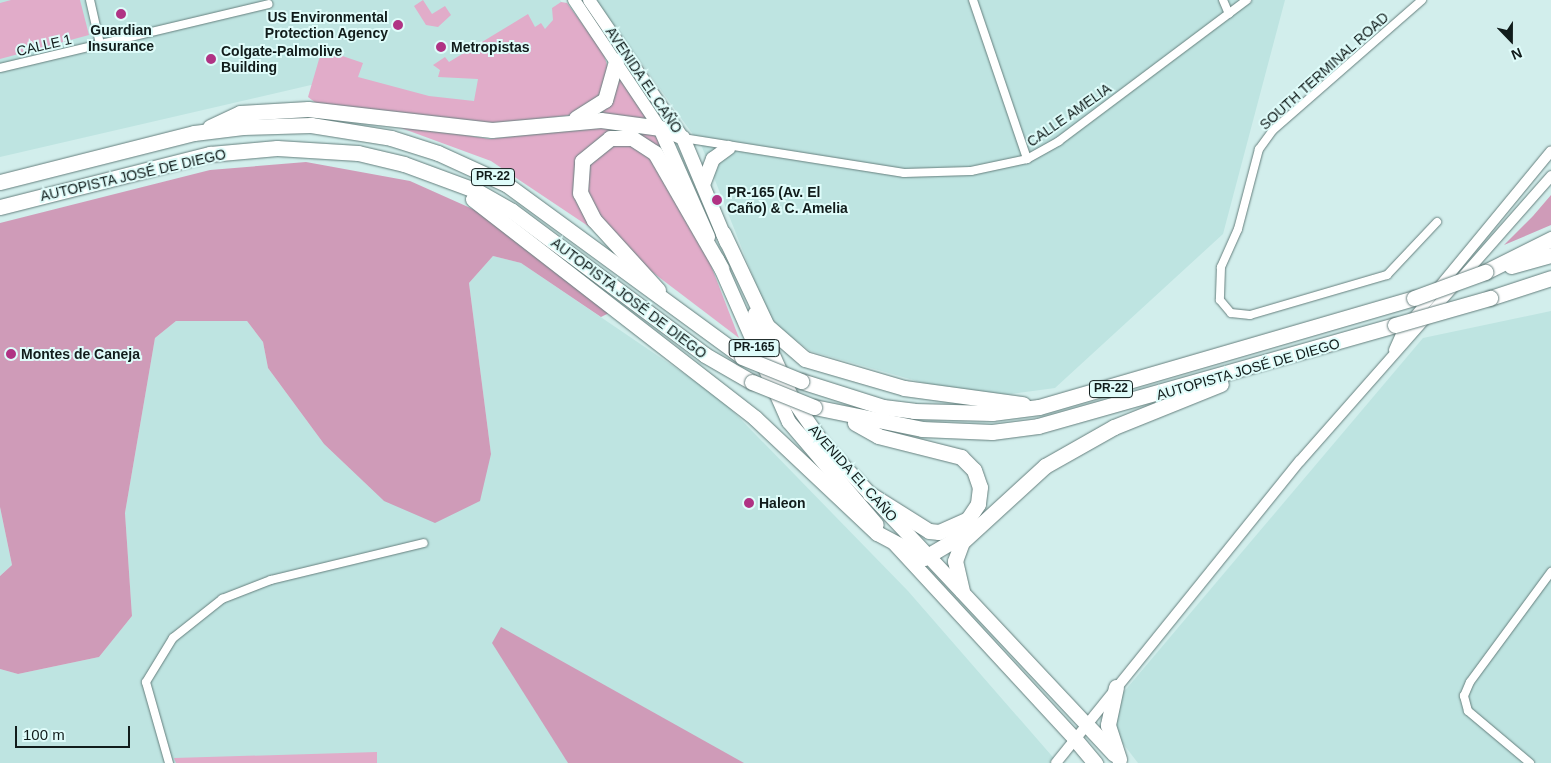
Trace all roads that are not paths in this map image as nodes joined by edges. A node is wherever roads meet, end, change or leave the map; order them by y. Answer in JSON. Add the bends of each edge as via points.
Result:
{"nodes":[{"id":1,"x":90,"y":0,"type":"edge"},
{"id":2,"x":574,"y":0,"type":"edge"},
{"id":3,"x":589,"y":0,"type":"edge"},
{"id":4,"x":973,"y":0,"type":"edge"},
{"id":5,"x":1223,"y":0,"type":"edge"},
{"id":6,"x":1247,"y":0,"type":"edge"},
{"id":7,"x":1422,"y":0,"type":"edge"},
{"id":8,"x":268,"y":4,"type":"dead end"},
{"id":9,"x":1229,"y":14,"type":"junction"},
{"id":10,"x":100,"y":44,"type":"junction"},
{"id":11,"x":616,"y":61,"type":"junction"},
{"id":12,"x":0,"y":68,"type":"edge"},
{"id":13,"x":558,"y":124,"type":"junction"},
{"id":14,"x":660,"y":128,"type":"junction"},
{"id":15,"x":194,"y":133,"type":"junction"},
{"id":16,"x":683,"y":138,"type":"junction"},
{"id":17,"x":728,"y":148,"type":"junction"},
{"id":18,"x":1551,"y":151,"type":"edge"},
{"id":19,"x":1027,"y":159,"type":"junction"},
{"id":20,"x":1551,"y":176,"type":"edge"},
{"id":21,"x":0,"y":182,"type":"edge"},
{"id":22,"x":450,"y":182,"type":"junction"},
{"id":23,"x":704,"y":185,"type":"junction"},
{"id":24,"x":0,"y":207,"type":"edge"},
{"id":25,"x":1437,"y":222,"type":"dead end"},
{"id":26,"x":723,"y":233,"type":"junction"},
{"id":27,"x":1551,"y":239,"type":"edge"},
{"id":28,"x":1551,"y":255,"type":"edge"},
{"id":29,"x":721,"y":268,"type":"junction"},
{"id":30,"x":1485,"y":272,"type":"junction"},
{"id":31,"x":1551,"y":278,"type":"edge"},
{"id":32,"x":669,"y":305,"type":"junction"},
{"id":33,"x":1393,"y":351,"type":"junction"},
{"id":34,"x":1255,"y":367,"type":"junction"},
{"id":35,"x":1039,"y":407,"type":"junction"},
{"id":36,"x":842,"y":416,"type":"junction"},
{"id":37,"x":870,"y":494,"type":"junction"},
{"id":38,"x":971,"y":530,"type":"junction"},
{"id":39,"x":892,"y":541,"type":"junction"},
{"id":40,"x":424,"y":543,"type":"dead end"},
{"id":41,"x":930,"y":557,"type":"junction"},
{"id":42,"x":1551,"y":572,"type":"edge"},
{"id":43,"x":962,"y":591,"type":"junction"},
{"id":44,"x":1116,"y":687,"type":"junction"},
{"id":45,"x":1086,"y":724,"type":"junction"},
{"id":46,"x":1074,"y":738,"type":"junction"},
{"id":47,"x":1121,"y":761,"type":"edge"},
{"id":48,"x":169,"y":763,"type":"edge"},
{"id":49,"x":1056,"y":763,"type":"edge"},
{"id":50,"x":1095,"y":763,"type":"edge"},
{"id":51,"x":1530,"y":763,"type":"edge"}],
"edges":[{"from":1,"to":10,"type":"street"},
{"from":2,"to":11,"type":"main road","name":"AVENIDA EL CAÑO","number":"PR-165"},
{"from":3,"to":16,"type":"main road","name":"AVENIDA EL CAÑO","number":"PR-165"},
{"from":4,"to":19,"type":"street"},
{"from":5,"to":9,"type":"street"},
{"from":6,"to":9,"type":"street","name":"CALLE AMELIA"},
{"from":7,"to":25,"type":"street","name":"SOUTH TERMINAL ROAD","via":[[1273,130],[1259,148],[1238,230],[1221,267],[1220,300],[1231,313],[1250,315],[1386,275]]},
{"from":8,"to":10,"type":"street","name":"CALLE 1"},
{"from":9,"to":19,"type":"street","name":"CALLE AMELIA","via":[[1059,140]]},
{"from":10,"to":12,"type":"street","name":"CALLE 1"},
{"from":11,"to":13,"type":"highway","via":[[605,100],[588,113]]},
{"from":11,"to":14,"type":"main road","name":"AVENIDA EL CAÑO","number":"PR-165"},
{"from":13,"to":14,"type":"highway","via":[[620,120]]},
{"from":13,"to":15,"type":"highway","via":[[492,130],[370,113],[281,110],[240,114]]},
{"from":14,"to":16,"type":"highway"},
{"from":14,"to":29,"type":"highway","name":"AVENIDA EL CAÑO","number":"PR-165","via":[[677,158]]},
{"from":15,"to":21,"type":"highway","name":"AUTOPISTA JOSÉ DE DIEGO","number":"PR-22"},
{"from":15,"to":32,"type":"highway","name":"AUTOPISTA JOSÉ DE DIEGO","number":"PR-22","via":[[311,125],[391,138],[438,153],[526,196]]},
{"from":16,"to":17,"type":"street","name":"CALLE AMELIA"},
{"from":16,"to":23,"type":"highway","name":"AVENIDA EL CAÑO","number":"PR-165"},
{"from":17,"to":19,"type":"street","name":"CALLE AMELIA","via":[[904,173],[971,172]]},
{"from":17,"to":23,"type":"highway","via":[[714,160]]},
{"from":18,"to":33,"type":"street","via":[[1402,332]]},
{"from":20,"to":33,"type":"street","via":[[1412,338]]},
{"from":22,"to":24,"type":"highway","name":"AUTOPISTA JOSÉ DE DIEGO","number":"PR-22","via":[[358,152],[252,149],[210,154]]},
{"from":22,"to":36,"type":"highway","name":"AUTOPISTA JOSÉ DE DIEGO","number":"PR-22","bridge":true,"via":[[512,211],[705,355],[752,382]]},
{"from":22,"to":39,"type":"highway","via":[[515,227],[755,418],[877,533]]},
{"from":23,"to":26,"type":"highway","name":"AVENIDA EL CAÑO","number":"PR-165"},
{"from":26,"to":35,"type":"highway","via":[[770,329],[805,359],[904,388]]},
{"from":26,"to":37,"type":"highway","name":"AVENIDA EL CAÑO","number":"PR-165","via":[[760,328],[800,412]]},
{"from":27,"to":30,"type":"highway","name":"AUTOPISTA JOSÉ DE DIEGO","number":"PR-22"},
{"from":28,"to":30,"type":"highway","name":"AUTOPISTA JOSÉ DE DIEGO","number":"PR-22"},
{"from":29,"to":32,"type":"highway","via":[[655,153],[644,143],[625,137],[595,146],[582,161],[578,175],[585,206]]},
{"from":29,"to":39,"type":"highway","name":"AVENIDA EL CAÑO","number":"PR-165","via":[[789,422]]},
{"from":30,"to":35,"type":"highway","name":"AUTOPISTA JOSÉ DE DIEGO","number":"PR-22","bridge":true,"via":[[1414,298]]},
{"from":31,"to":34,"type":"highway","name":"AUTOPISTA JOSÉ DE DIEGO","number":"PR-22","bridge":true},
{"from":32,"to":35,"type":"highway","name":"AUTOPISTA JOSÉ DE DIEGO","number":"PR-22","bridge":true,"via":[[742,356],[801,381],[883,407],[992,413]]},
{"from":33,"to":44,"type":"street"},
{"from":34,"to":36,"type":"highway","name":"AUTOPISTA JOSÉ DE DIEGO","number":"PR-22","via":[[1084,417],[992,432],[922,429]]},
{"from":34,"to":38,"type":"highway","via":[[1189,400],[1114,427],[1070,449]]},
{"from":36,"to":37,"type":"highway","via":[[878,436],[961,457],[974,470],[980,487],[978,504],[968,520],[939,532],[929,531]]},
{"from":37,"to":41,"type":"highway","name":"AVENIDA EL CAÑO","number":"PR-165"},
{"from":38,"to":41,"type":"highway"},
{"from":38,"to":43,"type":"highway","via":[[956,555]]},
{"from":39,"to":41,"type":"highway","via":[[918,558]]},
{"from":39,"to":46,"type":"highway","name":"AVENIDA EL CAÑO","number":"PR-165"},
{"from":40,"to":48,"type":"street","via":[[272,580],[222,599],[173,638],[146,682]]},
{"from":41,"to":43,"type":"highway","name":"AVENIDA EL CAÑO","number":"PR-165"},
{"from":42,"to":51,"type":"street","via":[[1470,682],[1464,696],[1468,711]]},
{"from":43,"to":45,"type":"highway","name":"AVENIDA EL CAÑO","number":"PR-165"},
{"from":44,"to":45,"type":"street"},
{"from":44,"to":47,"type":"highway","via":[[1108,725]]},
{"from":45,"to":46,"type":"street"},
{"from":45,"to":47,"type":"highway","name":"AVENIDA EL CAÑO","number":"PR-165"},
{"from":46,"to":49,"type":"street"},
{"from":46,"to":50,"type":"highway","name":"AVENIDA EL CAÑO","number":"PR-165"}]}
